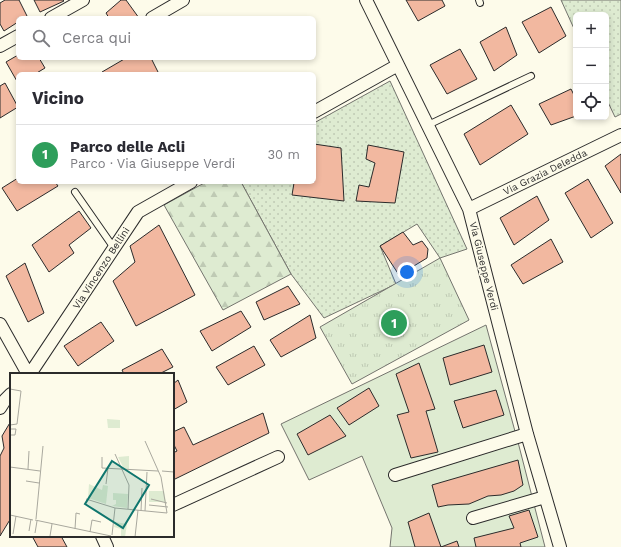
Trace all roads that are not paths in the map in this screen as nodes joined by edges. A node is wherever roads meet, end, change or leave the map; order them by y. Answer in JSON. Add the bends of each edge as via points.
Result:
{"nodes":[{"id":1,"x":83,"y":0,"type":"edge"},
{"id":2,"x":183,"y":0,"type":"edge"},
{"id":3,"x":366,"y":0,"type":"edge"},
{"id":4,"x":55,"y":16,"type":"edge"},
{"id":5,"x":155,"y":16,"type":"edge"},
{"id":6,"x":16,"y":37,"type":"edge"},
{"id":7,"x":0,"y":46,"type":"edge"},
{"id":8,"x":398,"y":65,"type":"junction"},
{"id":9,"x":531,"y":76,"type":"dead end"},
{"id":10,"x":316,"y":111,"type":"edge"},
{"id":11,"x":428,"y":125,"type":"junction"},
{"id":12,"x":621,"y":135,"type":"edge"},
{"id":13,"x":187,"y":184,"type":"edge"},
{"id":14,"x":75,"y":192,"type":"dead end"},
{"id":15,"x":470,"y":209,"type":"junction"},
{"id":16,"x":114,"y":248,"type":"junction"},
{"id":17,"x":0,"y":324,"type":"edge"},
{"id":18,"x":28,"y":373,"type":"edge"},
{"id":19,"x":30,"y":373,"type":"edge"},
{"id":20,"x":10,"y":395,"type":"edge"},
{"id":21,"x":0,"y":408,"type":"edge"},
{"id":22,"x":528,"y":434,"type":"junction"},
{"id":23,"x":278,"y":457,"type":"dead end"},
{"id":24,"x":395,"y":475,"type":"dead end"},
{"id":25,"x":545,"y":496,"type":"junction"},
{"id":26,"x":174,"y":505,"type":"edge"},
{"id":27,"x":473,"y":518,"type":"dead end"},
{"id":28,"x":560,"y":547,"type":"edge"}],
"edges":[{"from":1,"to":4,"type":"street"},
{"from":2,"to":5,"type":"street"},
{"from":3,"to":8,"type":"street","name":"Via Giuseppe Verdi"},
{"from":6,"to":7,"type":"street"},
{"from":8,"to":10,"type":"street"},
{"from":8,"to":11,"type":"street","name":"Via Giuseppe Verdi"},
{"from":9,"to":11,"type":"lane"},
{"from":11,"to":15,"type":"street","name":"Via Giuseppe Verdi"},
{"from":12,"to":15,"type":"street","name":"Via Grazia Deledda"},
{"from":13,"to":16,"type":"street","name":"Via Vincenzo Bellini","via":[[138,212]]},
{"from":14,"to":16,"type":"lane"},
{"from":15,"to":22,"type":"street","name":"Via Giuseppe Verdi"},
{"from":16,"to":19,"type":"street","name":"Via Vincenzo Bellini"},
{"from":17,"to":18,"type":"street"},
{"from":20,"to":21,"type":"street"},
{"from":22,"to":24,"type":"street"},
{"from":22,"to":25,"type":"street","name":"Via Giuseppe Verdi"},
{"from":23,"to":26,"type":"street"},
{"from":25,"to":27,"type":"street"},
{"from":25,"to":28,"type":"street","name":"Via Giuseppe Verdi"}]}
